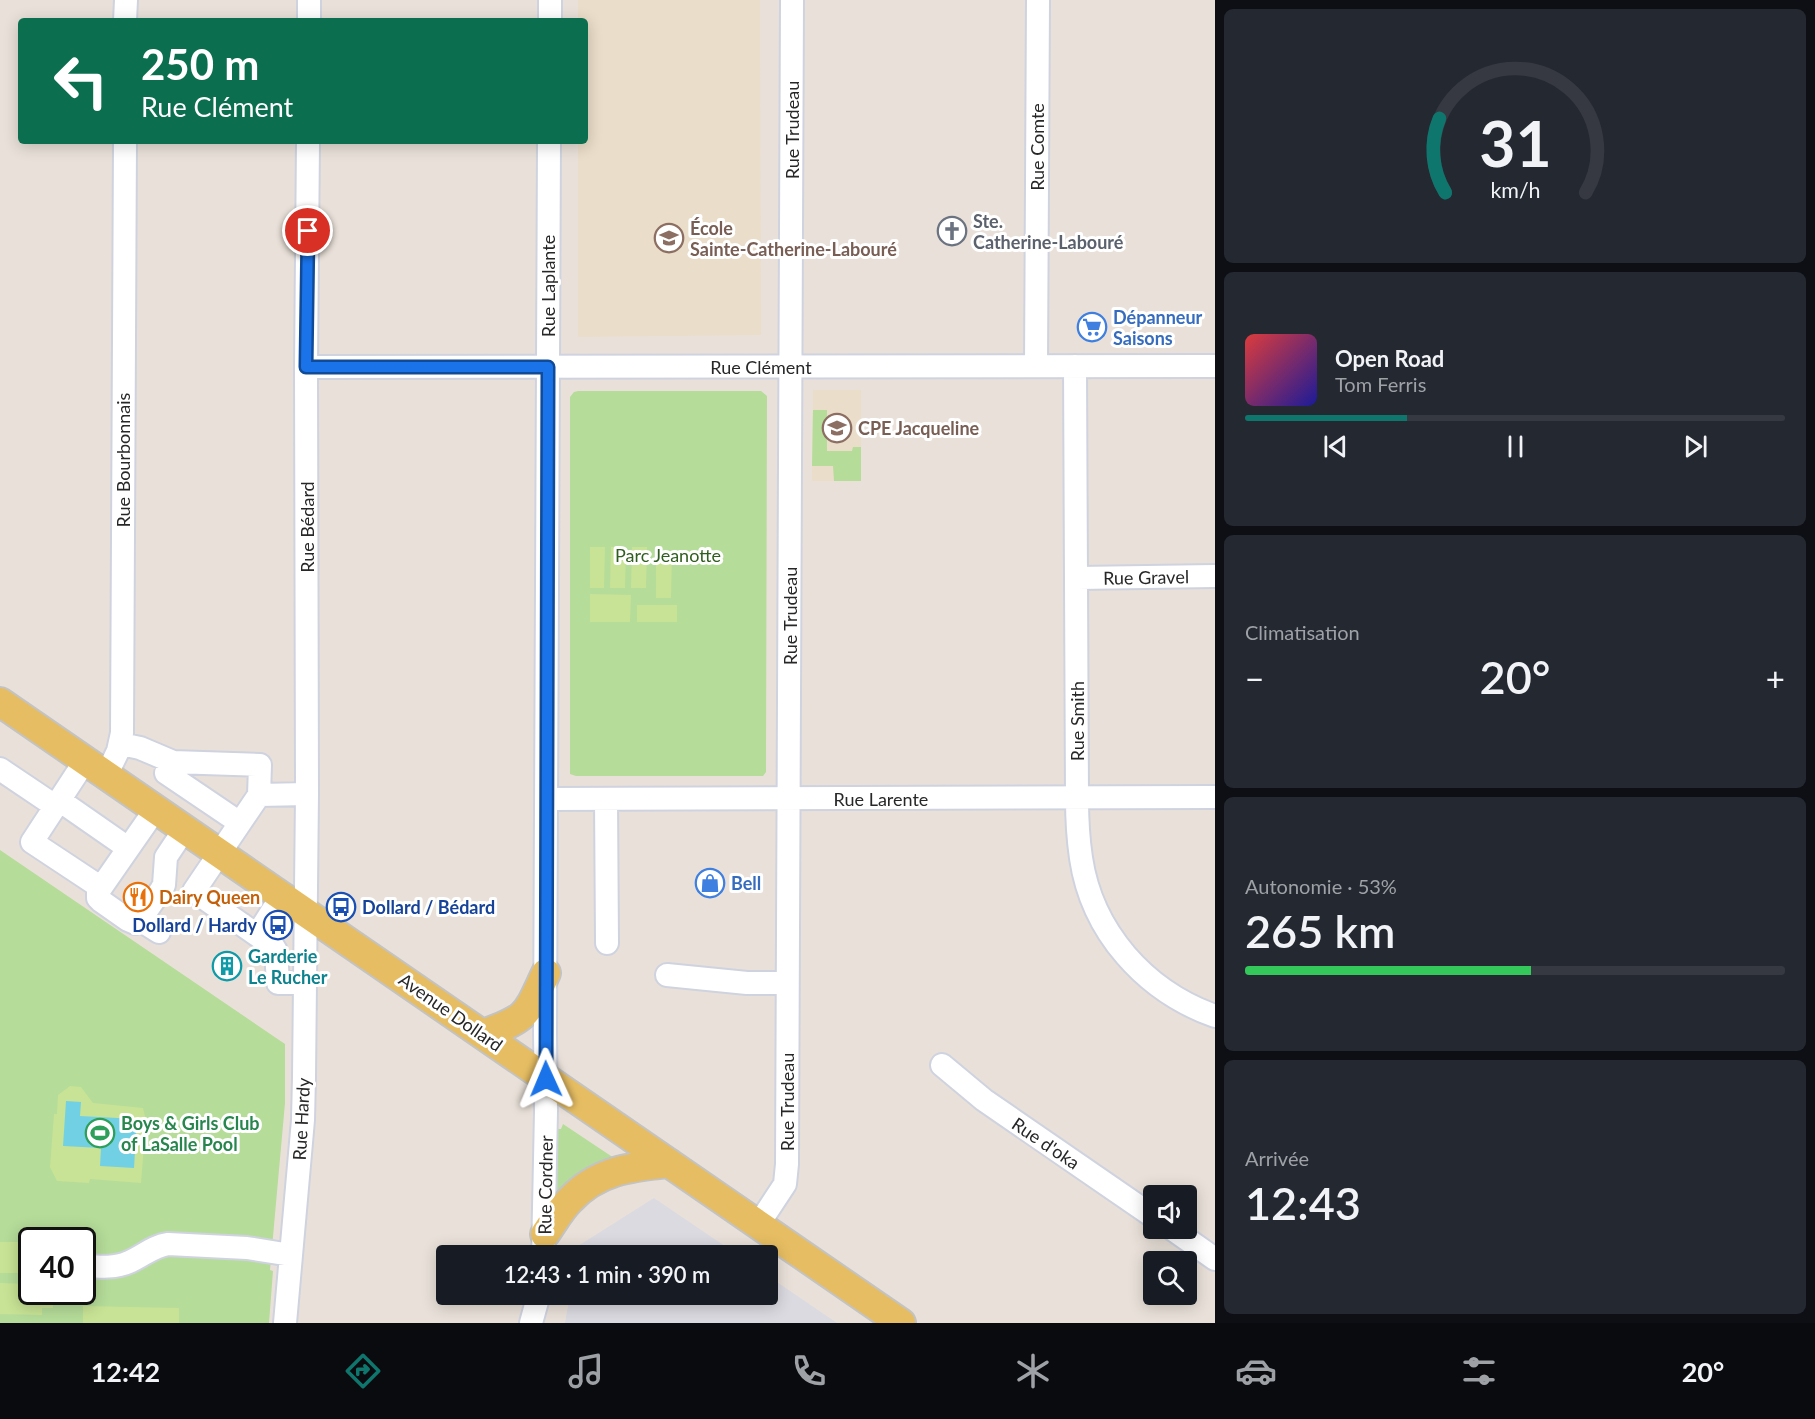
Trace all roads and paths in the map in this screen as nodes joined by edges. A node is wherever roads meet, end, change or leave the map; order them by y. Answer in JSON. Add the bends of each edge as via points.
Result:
{"nodes":[{"id":1,"x":126,"y":0,"type":"edge"},
{"id":2,"x":309,"y":0,"type":"edge"},
{"id":3,"x":550,"y":0,"type":"edge"},
{"id":4,"x":792,"y":0,"type":"edge"},
{"id":5,"x":1038,"y":0,"type":"edge"},
{"id":6,"x":125,"y":18,"type":"edge"},
{"id":7,"x":309,"y":18,"type":"edge"},
{"id":8,"x":550,"y":18,"type":"edge"},
{"id":9,"x":125,"y":144,"type":"edge"},
{"id":10,"x":308,"y":144,"type":"edge"},
{"id":11,"x":549,"y":144,"type":"edge"},
{"id":12,"x":790,"y":366,"type":"junction"},
{"id":13,"x":1036,"y":366,"type":"junction"},
{"id":14,"x":1076,"y":366,"type":"junction"},
{"id":15,"x":1215,"y":366,"type":"edge"},
{"id":16,"x":306,"y":367,"type":"junction"},
{"id":17,"x":548,"y":367,"type":"junction"},
{"id":18,"x":1215,"y":576,"type":"edge"},
{"id":19,"x":1077,"y":578,"type":"junction"},
{"id":20,"x":0,"y":702,"type":"edge"},
{"id":21,"x":120,"y":744,"type":"junction"},
{"id":22,"x":96,"y":768,"type":"junction"},
{"id":23,"x":169,"y":768,"type":"junction"},
{"id":24,"x":0,"y":769,"type":"edge"},
{"id":25,"x":259,"y":795,"type":"junction"},
{"id":26,"x":307,"y":795,"type":"junction"},
{"id":27,"x":1215,"y":797,"type":"edge"},
{"id":28,"x":1077,"y":798,"type":"junction"},
{"id":29,"x":548,"y":799,"type":"junction"},
{"id":30,"x":606,"y":799,"type":"junction"},
{"id":31,"x":788,"y":799,"type":"junction"},
{"id":32,"x":57,"y":803,"type":"junction"},
{"id":33,"x":150,"y":806,"type":"junction"},
{"id":34,"x":240,"y":823,"type":"junction"},
{"id":35,"x":184,"y":830,"type":"junction"},
{"id":36,"x":128,"y":848,"type":"junction"},
{"id":37,"x":219,"y":854,"type":"junction"},
{"id":38,"x":100,"y":888,"type":"junction"},
{"id":39,"x":281,"y":897,"type":"junction"},
{"id":40,"x":307,"y":914,"type":"junction"},
{"id":41,"x":257,"y":935,"type":"junction"},
{"id":42,"x":607,"y":943,"type":"dead end"},
{"id":43,"x":546,"y":973,"type":"junction"},
{"id":44,"x":667,"y":975,"type":"dead end"},
{"id":45,"x":305,"y":983,"type":"junction"},
{"id":46,"x":787,"y":983,"type":"junction"},
{"id":47,"x":1215,"y":1016,"type":"edge"},
{"id":48,"x":483,"y":1035,"type":"junction"},
{"id":49,"x":942,"y":1065,"type":"dead end"},
{"id":50,"x":546,"y":1079,"type":"junction"},
{"id":51,"x":669,"y":1163,"type":"junction"},
{"id":52,"x":1143,"y":1209,"type":"edge"},
{"id":53,"x":758,"y":1225,"type":"junction"},
{"id":54,"x":1187,"y":1239,"type":"edge"},
{"id":55,"x":544,"y":1245,"type":"edge"},
{"id":56,"x":291,"y":1255,"type":"junction"},
{"id":57,"x":1215,"y":1259,"type":"edge"},
{"id":58,"x":96,"y":1266,"type":"edge"},
{"id":59,"x":536,"y":1305,"type":"edge"},
{"id":60,"x":285,"y":1323,"type":"edge"},
{"id":61,"x":531,"y":1323,"type":"edge"},
{"id":62,"x":901,"y":1323,"type":"edge"}],
"edges":[{"from":1,"to":6,"type":"street"},
{"from":2,"to":7,"type":"street"},
{"from":3,"to":8,"type":"street"},
{"from":4,"to":12,"type":"street","name":"Rue Trudeau"},
{"from":5,"to":13,"type":"street","name":"Rue Comte"},
{"from":9,"to":21,"type":"street","name":"Rue Bourbonnais"},
{"from":10,"to":16,"type":"street","name":"Rue Bédard"},
{"from":11,"to":17,"type":"street","name":"Rue Laplante"},
{"from":12,"to":13,"type":"street","name":"Rue Clément"},
{"from":12,"to":17,"type":"street","name":"Rue Clément"},
{"from":12,"to":31,"type":"street","name":"Rue Trudeau"},
{"from":13,"to":14,"type":"street","name":"Rue Clément"},
{"from":14,"to":15,"type":"street","name":"Rue Clément"},
{"from":14,"to":19,"type":"street","name":"Rue Smith"},
{"from":16,"to":17,"type":"street","name":"Rue Clément"},
{"from":16,"to":26,"type":"street","name":"Rue Bédard"},
{"from":17,"to":29,"type":"street","name":"Rue Laplante"},
{"from":18,"to":19,"type":"street","name":"Rue Gravel"},
{"from":19,"to":28,"type":"street","name":"Rue Smith"},
{"from":20,"to":22,"type":"main road","name":"Avenue Dollard"},
{"from":21,"to":22,"type":"street","name":"Rue Bourbonnais","via":[[115,759]]},
{"from":21,"to":23,"type":"street","via":[[140,748]]},
{"from":22,"to":32,"type":"street","name":"Rue Bourbonnais"},
{"from":22,"to":33,"type":"main road","name":"Avenue Dollard"},
{"from":23,"to":25,"type":"street","via":[[260,765]]},
{"from":23,"to":33,"type":"street"},
{"from":23,"to":34,"type":"street"},
{"from":24,"to":32,"type":"street"},
{"from":25,"to":26,"type":"street"},
{"from":25,"to":34,"type":"street"},
{"from":26,"to":40,"type":"street","name":"Rue Bédard"},
{"from":27,"to":28,"type":"street","name":"Rue Larente"},
{"from":28,"to":31,"type":"street","name":"Rue Larente"},
{"from":28,"to":47,"type":"street","name":"Rue Smith","via":[[1084,874],[1108,932],[1128,959],[1154,982],[1182,1002]]},
{"from":29,"to":30,"type":"street","name":"Rue Larente"},
{"from":29,"to":43,"type":"street","name":"Rue Laplante"},
{"from":30,"to":31,"type":"street","name":"Rue Larente"},
{"from":30,"to":42,"type":"street"},
{"from":31,"to":46,"type":"street","name":"Rue Trudeau"},
{"from":32,"to":36,"type":"street"},
{"from":32,"to":38,"type":"street","name":"Rue Bourbonnais","via":[[32,842]]},
{"from":33,"to":35,"type":"main road","name":"Avenue Dollard"},
{"from":33,"to":36,"type":"street"},
{"from":34,"to":37,"type":"street"},
{"from":35,"to":37,"type":"main road","name":"Avenue Dollard"},
{"from":35,"to":38,"type":"street","via":[[166,857],[164,885],[149,926],[132,922],[100,901]]},
{"from":36,"to":38,"type":"street"},
{"from":37,"to":39,"type":"main road","name":"Avenue Dollard"},
{"from":37,"to":41,"type":"street","via":[[194,891]]},
{"from":39,"to":40,"type":"main road","name":"Avenue Dollard"},
{"from":39,"to":41,"type":"street"},
{"from":40,"to":45,"type":"street","name":"Rue Hardy"},
{"from":40,"to":48,"type":"main road","name":"Avenue Dollard"},
{"from":41,"to":45,"type":"street","via":[[276,951],[278,983]]},
{"from":43,"to":48,"type":"main road","via":[[522,1017]]},
{"from":43,"to":50,"type":"street","name":"Rue Laplante"},
{"from":44,"to":46,"type":"street"},
{"from":45,"to":56,"type":"street","name":"Rue Hardy","via":[[303,1120]]},
{"from":46,"to":53,"type":"street","name":"Rue Trudeau","via":[[786,1175],[781,1191]]},
{"from":48,"to":50,"type":"main road","name":"Avenue Dollard"},
{"from":49,"to":52,"type":"street","name":"Rue d'oka","via":[[984,1100]]},
{"from":50,"to":51,"type":"main road","name":"Avenue Dollard"},
{"from":50,"to":55,"type":"street","name":"Rue Cordner"},
{"from":51,"to":53,"type":"main road","name":"Avenue Dollard"},
{"from":51,"to":55,"type":"main road","via":[[620,1169],[599,1178],[569,1201]]},
{"from":53,"to":62,"type":"main road","name":"Avenue Dollard"},
{"from":54,"to":57,"type":"street"},
{"from":56,"to":58,"type":"street","via":[[248,1248],[168,1244],[121,1265]]},
{"from":56,"to":60,"type":"street","name":"Rue Hardy"},
{"from":59,"to":61,"type":"street"}]}
